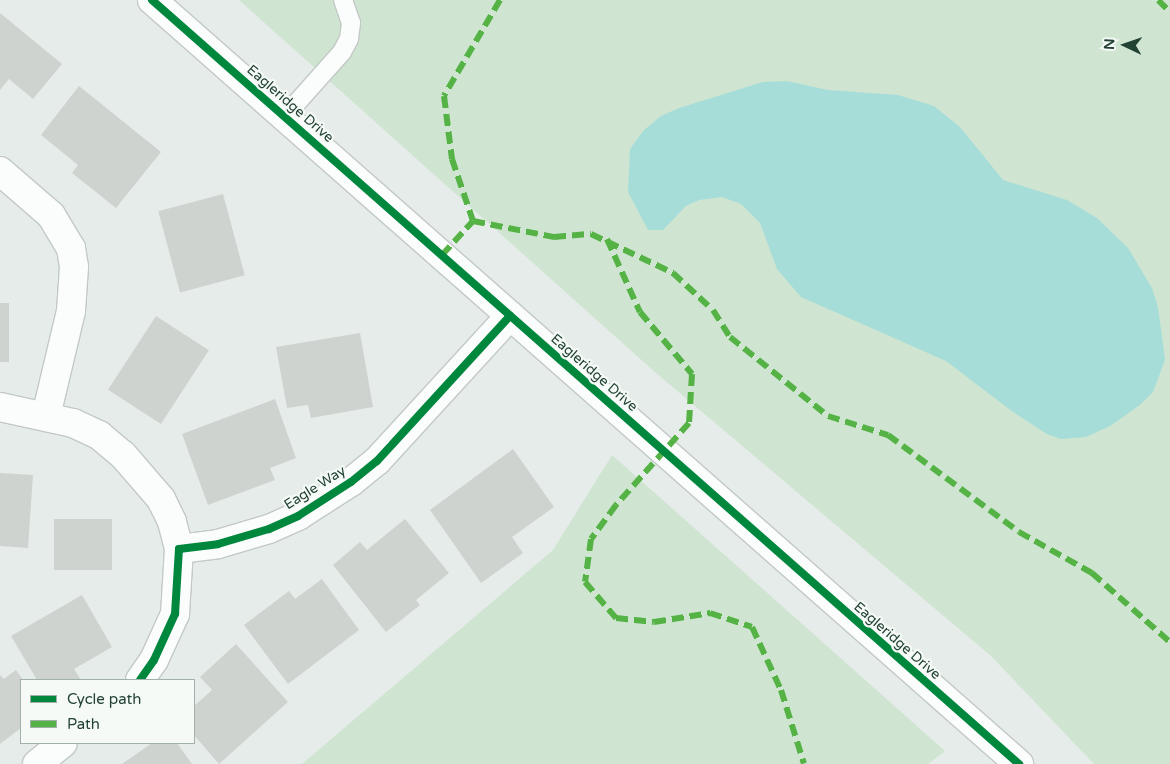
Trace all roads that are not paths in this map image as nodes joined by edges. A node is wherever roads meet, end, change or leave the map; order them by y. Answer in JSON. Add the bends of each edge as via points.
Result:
{"nodes":[{"id":1,"x":152,"y":0,"type":"edge"},
{"id":2,"x":343,"y":0,"type":"edge"},
{"id":3,"x":285,"y":116,"type":"junction"},
{"id":4,"x":0,"y":171,"type":"edge"},
{"id":5,"x":510,"y":316,"type":"junction"},
{"id":6,"x":0,"y":407,"type":"edge"},
{"id":7,"x":46,"y":416,"type":"junction"},
{"id":8,"x":180,"y":549,"type":"junction"},
{"id":9,"x":141,"y":679,"type":"edge"},
{"id":10,"x":62,"y":744,"type":"edge"},
{"id":11,"x":37,"y":764,"type":"edge"},
{"id":12,"x":1019,"y":764,"type":"edge"}],
"edges":[{"from":1,"to":3,"type":"main road","name":"Eagleridge Drive"},
{"from":2,"to":3,"type":"lane","via":[[351,23],[349,39],[336,59]]},
{"from":3,"to":5,"type":"main road","name":"Eagleridge Drive"},
{"from":4,"to":7,"type":"main road","via":[[50,215],[71,248],[74,267],[71,311]]},
{"from":5,"to":8,"type":"main road","name":"Eagle Way","via":[[377,460],[351,482],[298,516],[269,529],[218,544]]},
{"from":5,"to":12,"type":"main road","name":"Eagleridge Drive"},
{"from":6,"to":7,"type":"main road"},
{"from":7,"to":8,"type":"main road","via":[[99,435],[124,454],[161,499]]},
{"from":8,"to":9,"type":"main road","via":[[174,614],[154,660]]},
{"from":10,"to":11,"type":"main road"}]}
